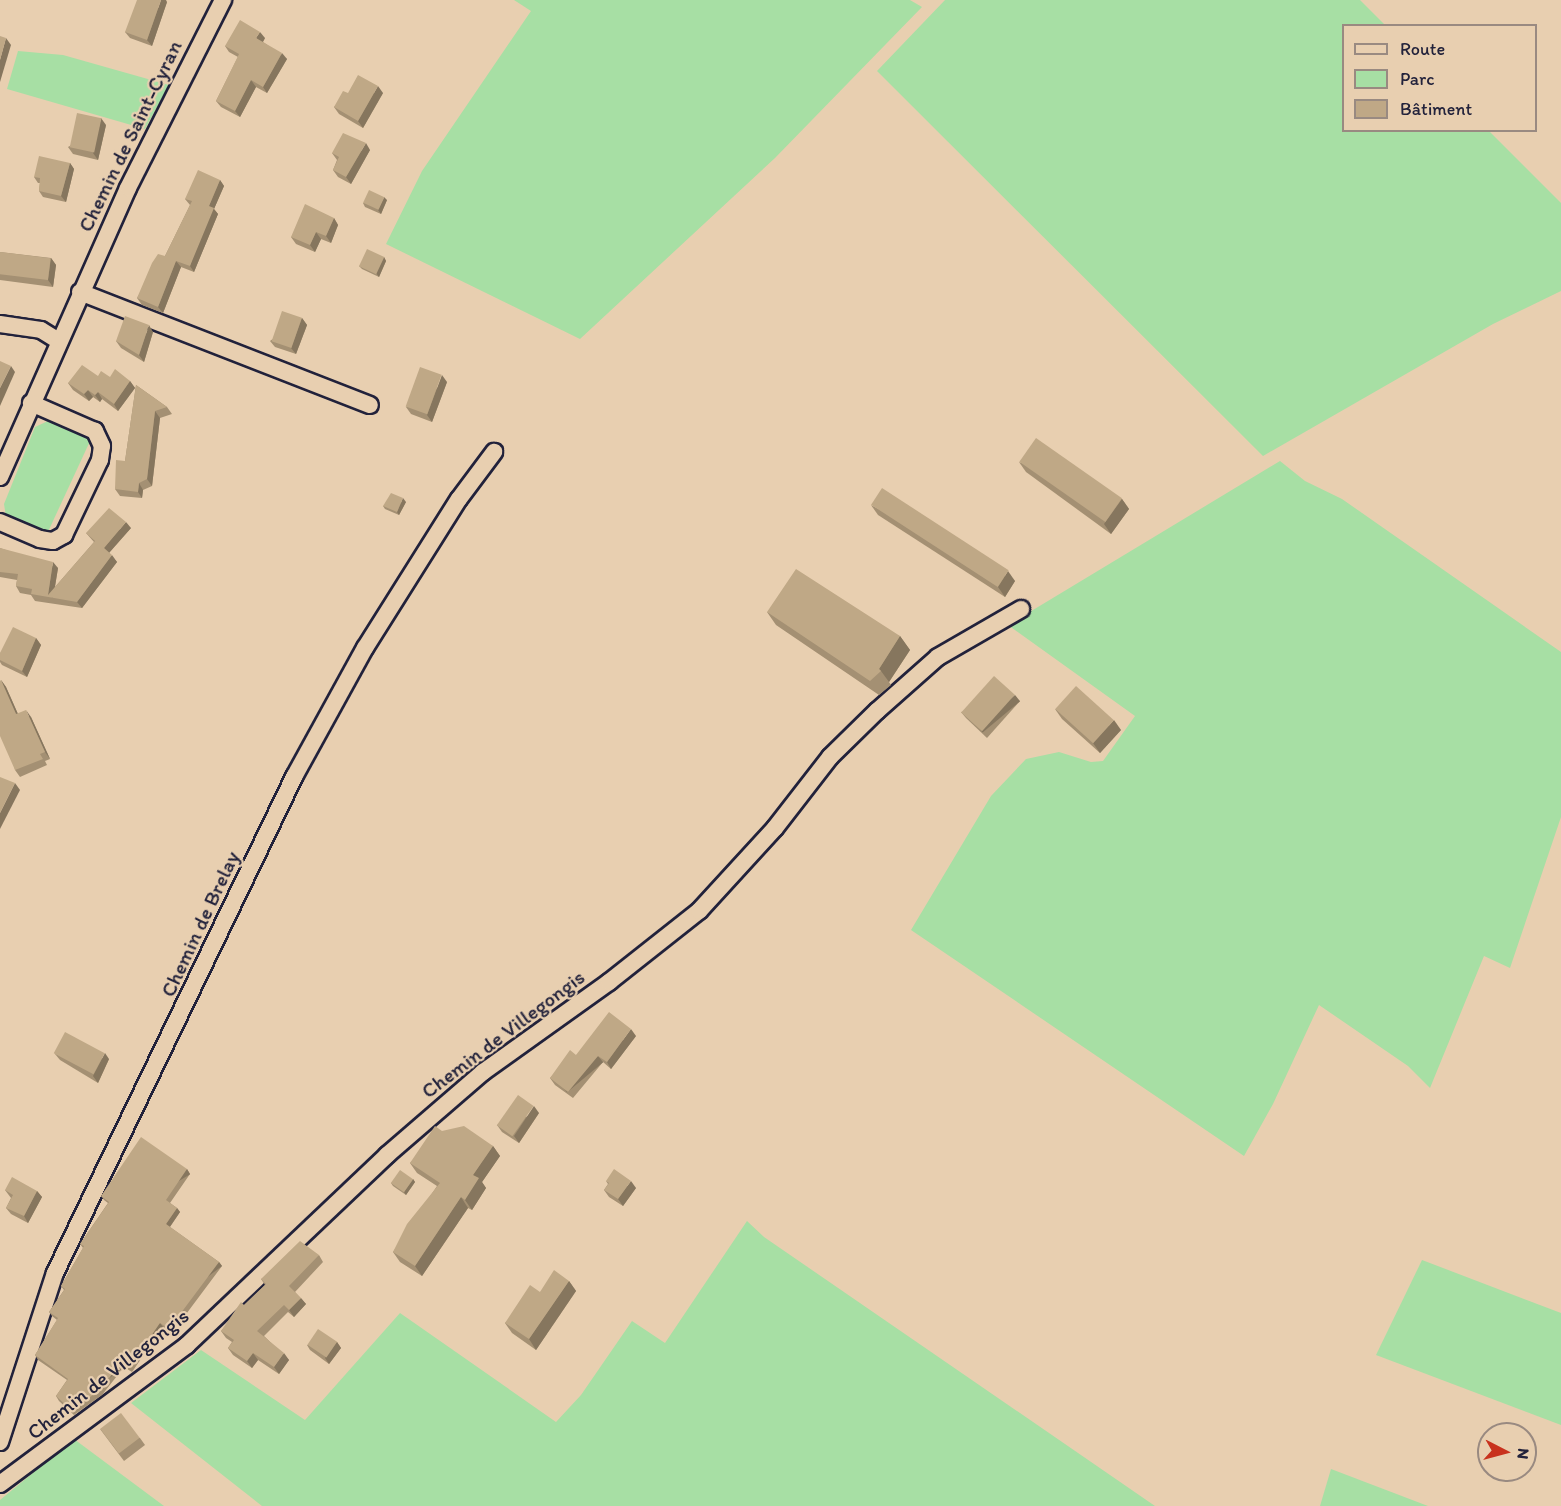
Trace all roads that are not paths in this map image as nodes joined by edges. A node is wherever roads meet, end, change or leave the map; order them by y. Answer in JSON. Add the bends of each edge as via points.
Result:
{"nodes":[{"id":1,"x":223,"y":0,"type":"edge"},
{"id":2,"x":80,"y":292,"type":"junction"},
{"id":3,"x":0,"y":324,"type":"edge"},
{"id":4,"x":57,"y":340,"type":"junction"},
{"id":5,"x":31,"y":402,"type":"junction"},
{"id":6,"x":370,"y":405,"type":"dead end"},
{"id":7,"x":494,"y":452,"type":"dead end"},
{"id":8,"x":0,"y":477,"type":"edge"},
{"id":9,"x":0,"y":522,"type":"edge"},
{"id":10,"x":1021,"y":609,"type":"dead end"},
{"id":11,"x":0,"y":1442,"type":"edge"},
{"id":12,"x":0,"y":1484,"type":"edge"}],
"edges":[{"from":1,"to":2,"type":"street","name":"Chemin de Saint-Cyran"},
{"from":2,"to":4,"type":"street","name":"Chemin de Saint-Cyran"},
{"from":2,"to":6,"type":"street"},
{"from":3,"to":4,"type":"street","via":[[41,330]]},
{"from":4,"to":5,"type":"street","name":"Chemin de Saint-Cyran"},
{"from":5,"to":8,"type":"street","name":"Chemin de Saint-Cyran"},
{"from":5,"to":9,"type":"street","via":[[95,431],[102,446],[100,460],[64,535],[53,541],[40,539]]},
{"from":7,"to":11,"type":"street","name":"Chemin de Brelay","via":[[459,499],[365,648],[294,777],[55,1273]]},
{"from":10,"to":12,"type":"street","name":"Chemin de Villegongis","via":[[938,657],[877,711],[831,757],[775,828],[691,917],[609,982],[483,1072],[387,1155],[187,1345]]}]}
